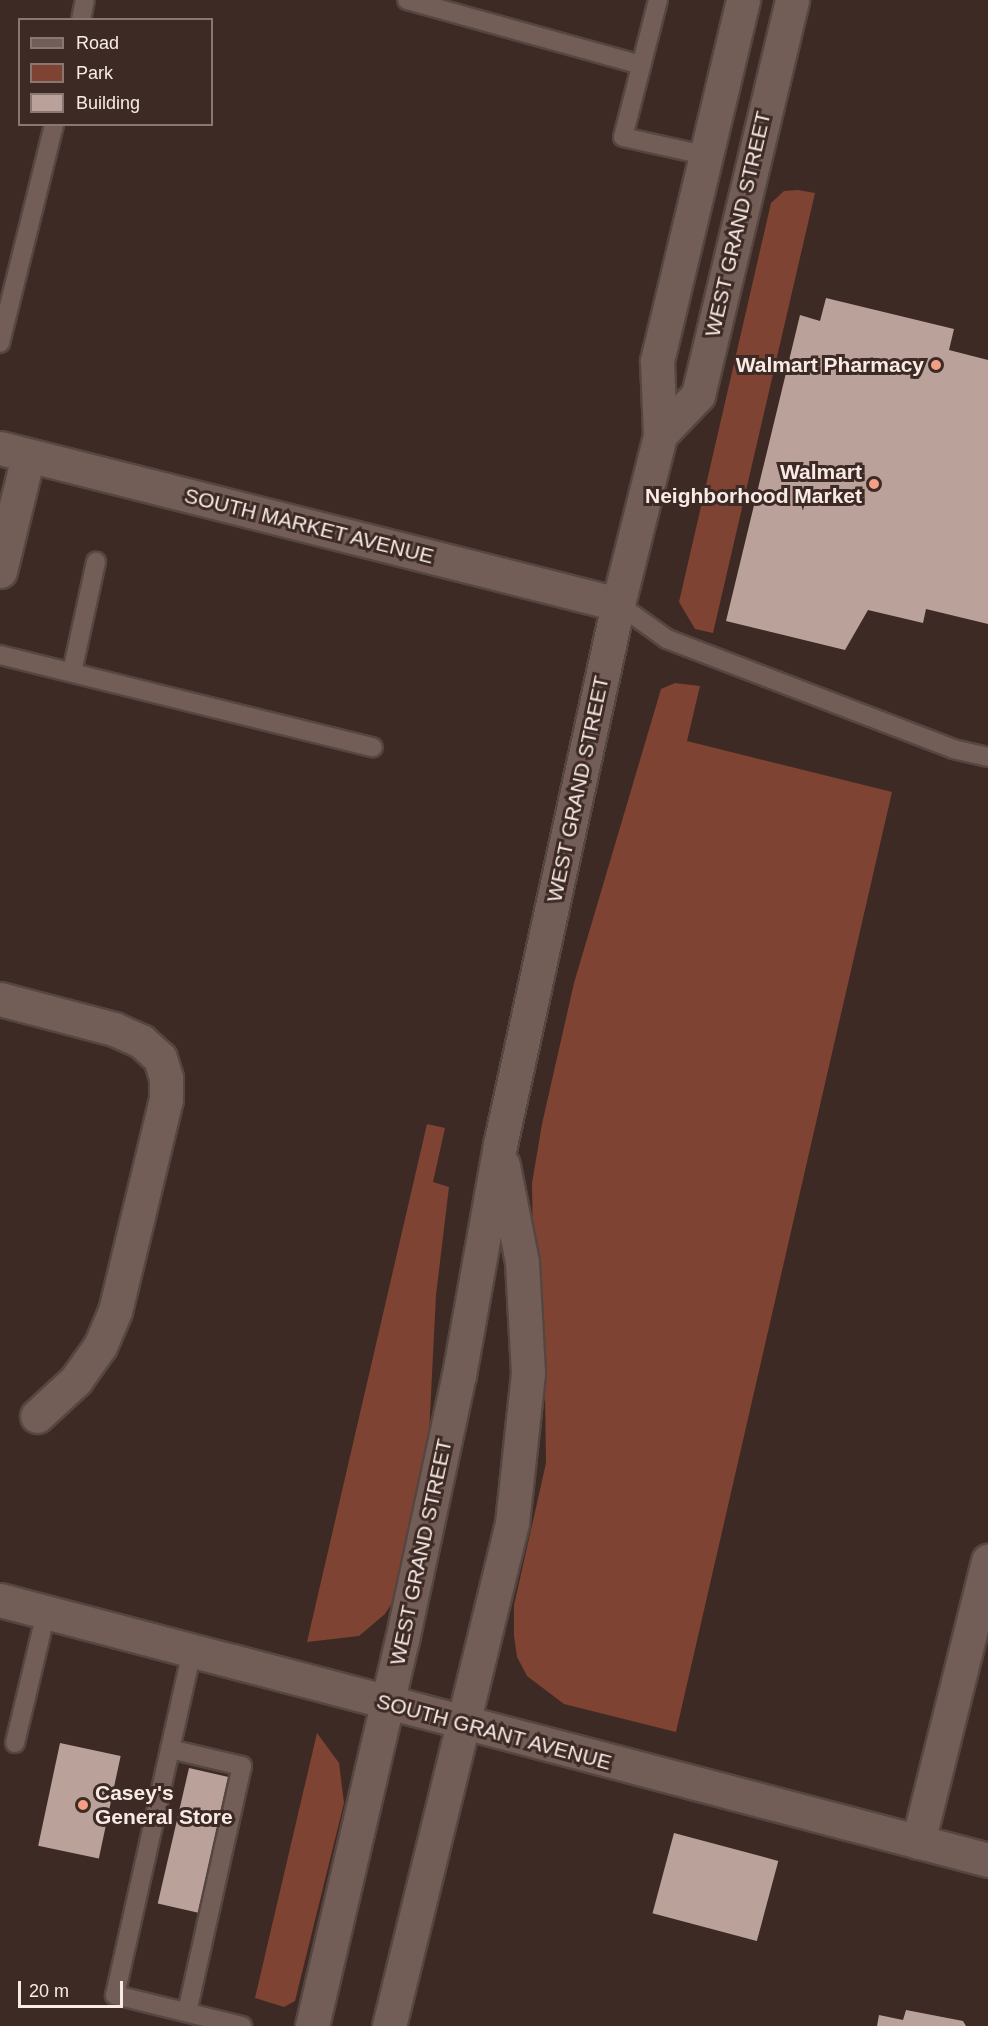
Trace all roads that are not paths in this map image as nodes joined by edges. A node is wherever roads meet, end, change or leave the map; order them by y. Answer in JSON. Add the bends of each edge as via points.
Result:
{"nodes":[{"id":1,"x":85,"y":0,"type":"edge"},
{"id":2,"x":406,"y":0,"type":"edge"},
{"id":3,"x":658,"y":0,"type":"edge"},
{"id":4,"x":743,"y":0,"type":"edge"},
{"id":5,"x":792,"y":0,"type":"edge"},
{"id":6,"x":81,"y":18,"type":"edge"},
{"id":7,"x":641,"y":65,"type":"junction"},
{"id":8,"x":54,"y":126,"type":"edge"},
{"id":9,"x":704,"y":155,"type":"junction"},
{"id":10,"x":0,"y":343,"type":"edge"},
{"id":11,"x":660,"y":435,"type":"junction"},
{"id":12,"x":14,"y":452,"type":"edge"},
{"id":13,"x":96,"y":562,"type":"dead end"},
{"id":14,"x":0,"y":571,"type":"edge"},
{"id":15,"x":618,"y":604,"type":"junction"},
{"id":16,"x":0,"y":655,"type":"edge"},
{"id":17,"x":72,"y":672,"type":"junction"},
{"id":18,"x":373,"y":747,"type":"dead end"},
{"id":19,"x":988,"y":758,"type":"edge"},
{"id":20,"x":0,"y":999,"type":"edge"},
{"id":21,"x":500,"y":1145,"type":"junction"},
{"id":22,"x":37,"y":1416,"type":"dead end"},
{"id":23,"x":988,"y":1561,"type":"edge"},
{"id":24,"x":0,"y":1600,"type":"edge"},
{"id":25,"x":46,"y":1612,"type":"junction"},
{"id":26,"x":192,"y":1652,"type":"junction"},
{"id":27,"x":388,"y":1704,"type":"junction"},
{"id":28,"x":461,"y":1724,"type":"junction"},
{"id":29,"x":15,"y":1743,"type":"dead end"},
{"id":30,"x":170,"y":1749,"type":"junction"},
{"id":31,"x":918,"y":1842,"type":"junction"},
{"id":32,"x":988,"y":1860,"type":"edge"},
{"id":33,"x":188,"y":2012,"type":"junction"},
{"id":34,"x":242,"y":2026,"type":"edge"},
{"id":35,"x":312,"y":2026,"type":"edge"},
{"id":36,"x":389,"y":2026,"type":"edge"}],
"edges":[{"from":1,"to":6,"type":"lane"},
{"from":2,"to":7,"type":"lane"},
{"from":3,"to":7,"type":"lane"},
{"from":4,"to":9,"type":"main road","name":"WEST GRAND STREET"},
{"from":5,"to":11,"type":"main road","name":"WEST GRAND STREET","via":[[698,395]]},
{"from":7,"to":9,"type":"lane","via":[[623,137]]},
{"from":8,"to":10,"type":"lane"},
{"from":9,"to":11,"type":"main road","name":"WEST GRAND STREET","via":[[657,361]]},
{"from":11,"to":15,"type":"main road","name":"WEST GRAND STREET"},
{"from":12,"to":14,"type":"main road"},
{"from":12,"to":15,"type":"main road","name":"SOUTH MARKET AVENUE"},
{"from":13,"to":17,"type":"lane"},
{"from":15,"to":19,"type":"lane","via":[[667,639],[953,749]]},
{"from":15,"to":21,"type":"main road","name":"WEST GRAND STREET"},
{"from":16,"to":17,"type":"lane"},
{"from":17,"to":18,"type":"lane"},
{"from":20,"to":22,"type":"main road","via":[[114,1029],[141,1041],[160,1058],[166,1078],[166,1099],[115,1311],[100,1346],[76,1380]]},
{"from":21,"to":27,"type":"main road","name":"WEST GRAND STREET","via":[[459,1375]]},
{"from":21,"to":28,"type":"main road","name":"WEST GRAND STREET","via":[[522,1262],[528,1373],[512,1523]]},
{"from":23,"to":31,"type":"main road"},
{"from":24,"to":25,"type":"main road","name":"SOUTH GRANT AVENUE"},
{"from":25,"to":26,"type":"main road","name":"SOUTH GRANT AVENUE"},
{"from":25,"to":29,"type":"lane"},
{"from":26,"to":27,"type":"main road","name":"SOUTH GRANT AVENUE"},
{"from":26,"to":30,"type":"lane"},
{"from":27,"to":28,"type":"main road","name":"SOUTH GRANT AVENUE"},
{"from":27,"to":35,"type":"main road","name":"WEST GRAND STREET"},
{"from":28,"to":31,"type":"main road","name":"SOUTH GRANT AVENUE"},
{"from":28,"to":36,"type":"main road","name":"WEST GRAND STREET"},
{"from":30,"to":33,"type":"lane","via":[[242,1766]]},
{"from":30,"to":33,"type":"lane","via":[[115,1995]]},
{"from":31,"to":32,"type":"main road","name":"SOUTH GRANT AVENUE"},
{"from":33,"to":34,"type":"lane"}]}
